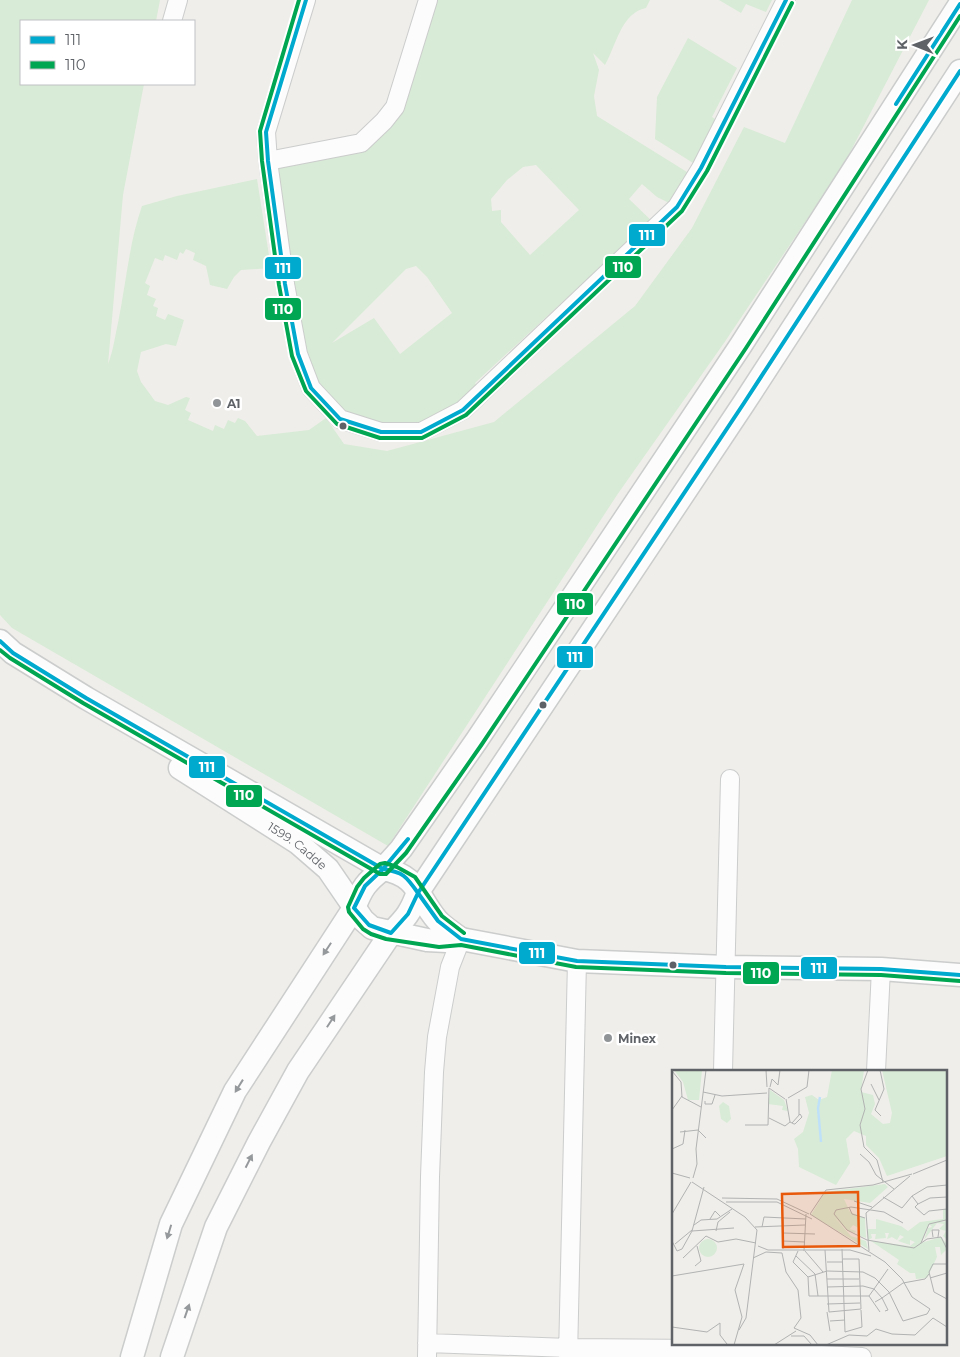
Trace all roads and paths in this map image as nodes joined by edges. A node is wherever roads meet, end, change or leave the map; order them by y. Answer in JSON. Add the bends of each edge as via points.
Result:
{"nodes":[{"id":1,"x":178,"y":0,"type":"edge"},
{"id":2,"x":306,"y":0,"type":"edge"},
{"id":3,"x":428,"y":0,"type":"edge"},
{"id":4,"x":786,"y":0,"type":"edge"},
{"id":5,"x":960,"y":4,"type":"edge"},
{"id":6,"x":172,"y":20,"type":"edge"},
{"id":7,"x":960,"y":71,"type":"edge"},
{"id":8,"x":268,"y":161,"type":"junction"},
{"id":9,"x":0,"y":641,"type":"edge"},
{"id":10,"x":0,"y":653,"type":"edge"},
{"id":11,"x":730,"y":779,"type":"dead end"},
{"id":12,"x":383,"y":869,"type":"junction"},
{"id":13,"x":418,"y":892,"type":"junction"},
{"id":14,"x":354,"y":908,"type":"junction"},
{"id":15,"x":391,"y":932,"type":"junction"},
{"id":16,"x":461,"y":939,"type":"junction"},
{"id":17,"x":577,"y":961,"type":"junction"},
{"id":18,"x":726,"y":967,"type":"junction"},
{"id":19,"x":881,"y":969,"type":"junction"},
{"id":20,"x":960,"y":975,"type":"edge"},
{"id":21,"x":723,"y":1070,"type":"edge"},
{"id":22,"x":876,"y":1070,"type":"edge"},
{"id":23,"x":861,"y":1344,"type":"edge"},
{"id":24,"x":716,"y":1346,"type":"edge"},
{"id":25,"x":427,"y":1350,"type":"edge"},
{"id":26,"x":569,"y":1352,"type":"edge"},
{"id":27,"x":132,"y":1357,"type":"edge"},
{"id":28,"x":172,"y":1357,"type":"edge"},
{"id":29,"x":861,"y":1357,"type":"edge"}],
"edges":[{"from":1,"to":6,"type":"street"},
{"from":2,"to":8,"type":"street","via":[[266,132]]},
{"from":3,"to":8,"type":"street","via":[[395,108],[384,122],[361,143]]},
{"from":4,"to":8,"type":"street","via":[[678,207],[469,405],[421,432],[381,432],[340,419],[310,388],[297,350]]},
{"from":5,"to":12,"type":"street","via":[[741,345],[477,740],[401,849]]},
{"from":7,"to":13,"type":"street","via":[[744,403]]},
{"from":9,"to":12,"type":"street","name":"1599. Cadde","via":[[13,653],[86,698]]},
{"from":10,"to":14,"type":"street","name":"1599. Cadde","via":[[298,843],[328,870]]},
{"from":11,"to":18,"type":"street"},
{"from":12,"to":13,"type":"street","via":[[406,876]]},
{"from":12,"to":14,"type":"street","via":[[369,879]]},
{"from":13,"to":15,"type":"street","via":[[412,909]]},
{"from":13,"to":16,"type":"street","via":[[438,921]]},
{"from":14,"to":15,"type":"street","via":[[372,928]]},
{"from":14,"to":27,"type":"street","one_way":true,"via":[[235,1091],[171,1224]]},
{"from":15,"to":16,"type":"street","via":[[436,940]]},
{"from":28,"to":15,"type":"street","one_way":true,"via":[[216,1227],[259,1142],[298,1071]]},
{"from":16,"to":17,"type":"street"},
{"from":16,"to":25,"type":"street","via":[[450,967],[436,1054]]},
{"from":17,"to":18,"type":"street"},
{"from":17,"to":26,"type":"street"},
{"from":18,"to":19,"type":"street"},
{"from":18,"to":21,"type":"street"},
{"from":19,"to":20,"type":"street"},
{"from":19,"to":22,"type":"street"},
{"from":23,"to":29,"type":"street"},
{"from":24,"to":26,"type":"street"},
{"from":24,"to":29,"type":"street"},
{"from":25,"to":26,"type":"street"}]}
